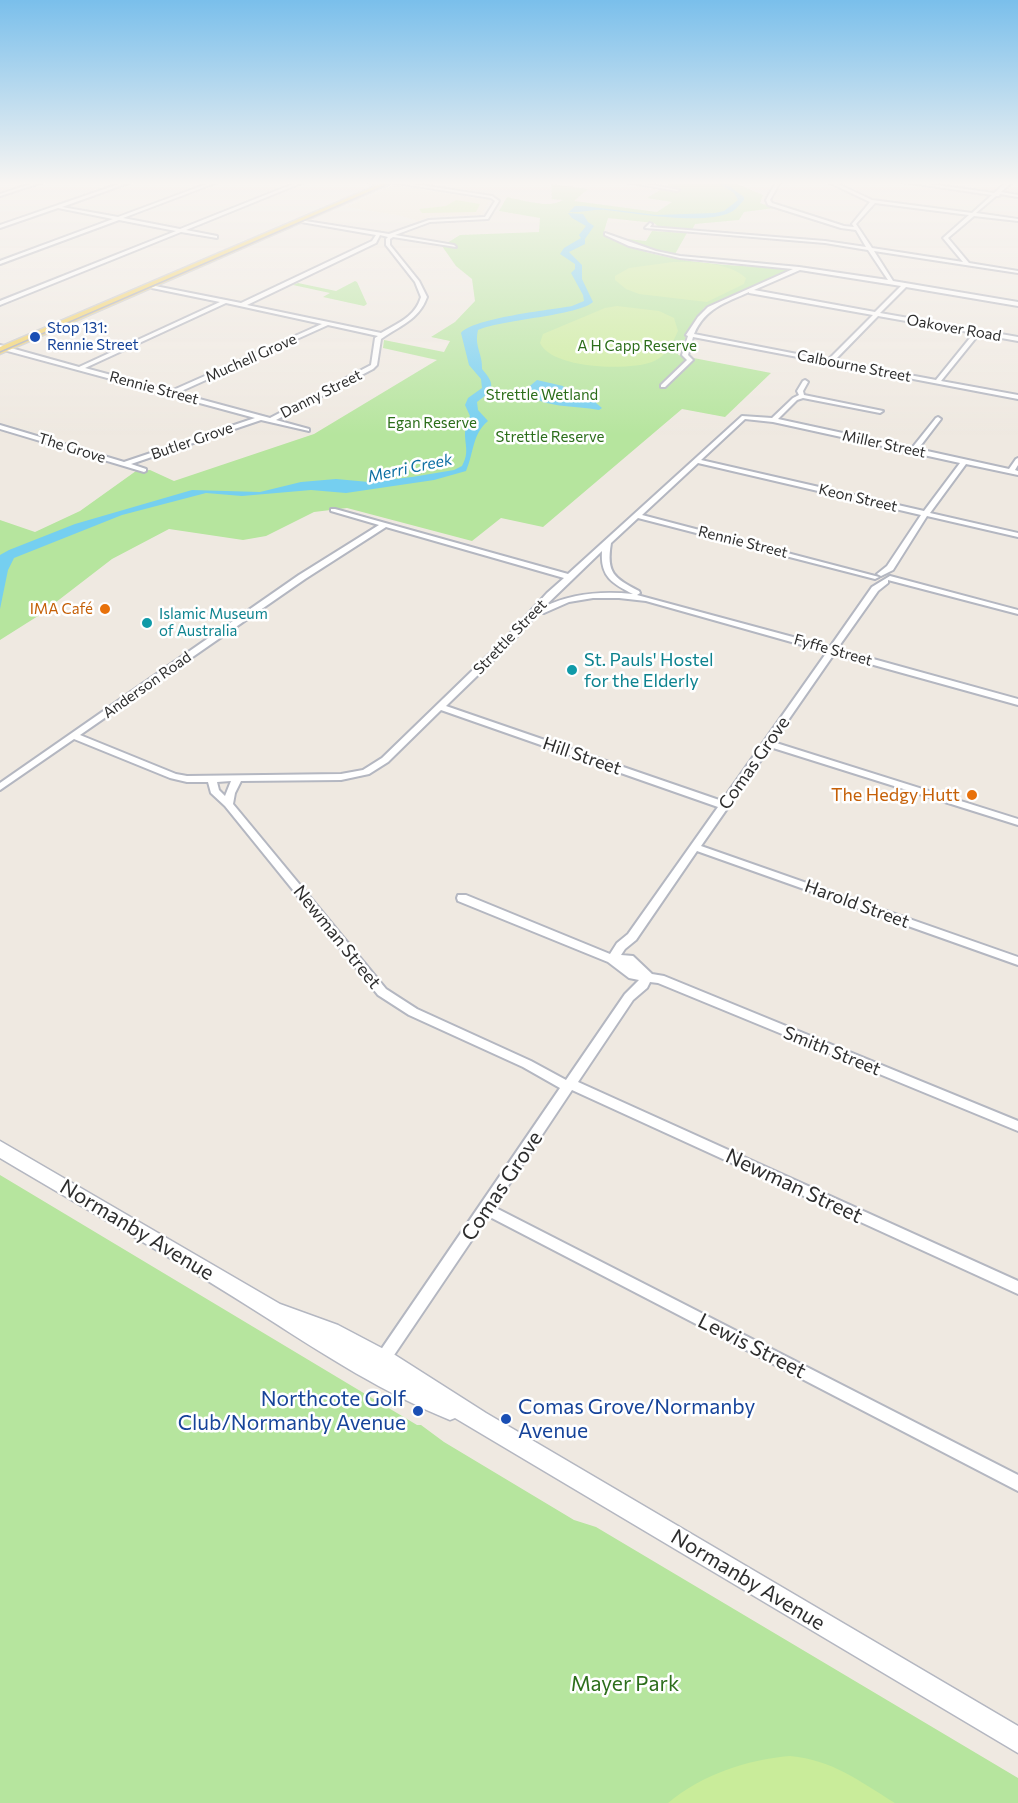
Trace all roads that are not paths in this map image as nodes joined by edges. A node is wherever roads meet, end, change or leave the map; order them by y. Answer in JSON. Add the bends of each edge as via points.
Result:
{"nodes":[{"id":1,"x":92,"y":266,"type":"edge"},
{"id":2,"x":195,"y":266,"type":"edge"},
{"id":3,"x":323,"y":266,"type":"edge"},
{"id":4,"x":405,"y":266,"type":"edge"},
{"id":5,"x":779,"y":266,"type":"edge"},
{"id":6,"x":881,"y":266,"type":"edge"},
{"id":7,"x":981,"y":266,"type":"edge"},
{"id":8,"x":800,"y":268,"type":"junction"},
{"id":9,"x":1018,"y":272,"type":"edge"},
{"id":10,"x":892,"y":283,"type":"junction"},
{"id":11,"x":905,"y":285,"type":"junction"},
{"id":12,"x":152,"y":286,"type":"junction"},
{"id":13,"x":749,"y":291,"type":"junction"},
{"id":14,"x":224,"y":302,"type":"junction"},
{"id":15,"x":0,"y":303,"type":"edge"},
{"id":16,"x":1018,"y":304,"type":"edge"},
{"id":17,"x":242,"y":305,"type":"junction"},
{"id":18,"x":876,"y":314,"type":"junction"},
{"id":19,"x":329,"y":323,"type":"junction"},
{"id":20,"x":976,"y":332,"type":"junction"},
{"id":21,"x":382,"y":335,"type":"junction"},
{"id":22,"x":690,"y":335,"type":"junction"},
{"id":23,"x":1018,"y":339,"type":"edge"},
{"id":24,"x":2,"y":349,"type":"edge"},
{"id":25,"x":829,"y":362,"type":"junction"},
{"id":26,"x":81,"y":368,"type":"junction"},
{"id":27,"x":805,"y":382,"type":"dead end"},
{"id":28,"x":937,"y":382,"type":"junction"},
{"id":29,"x":663,"y":386,"type":"dead end"},
{"id":30,"x":172,"y":393,"type":"junction"},
{"id":31,"x":802,"y":396,"type":"junction"},
{"id":32,"x":1018,"y":397,"type":"edge"},
{"id":33,"x":880,"y":411,"type":"dead end"},
{"id":34,"x":261,"y":417,"type":"junction"},
{"id":35,"x":749,"y":417,"type":"joint"},
{"id":36,"x":938,"y":419,"type":"dead end"},
{"id":37,"x":271,"y":420,"type":"junction"},
{"id":38,"x":773,"y":420,"type":"junction"},
{"id":39,"x":0,"y":427,"type":"edge"},
{"id":40,"x":308,"y":430,"type":"dead end"},
{"id":41,"x":914,"y":450,"type":"junction"},
{"id":42,"x":1018,"y":460,"type":"edge"},
{"id":43,"x":697,"y":461,"type":"junction"},
{"id":44,"x":965,"y":461,"type":"junction"},
{"id":45,"x":123,"y":464,"type":"junction"},
{"id":46,"x":144,"y":470,"type":"dead end"},
{"id":47,"x":1015,"y":472,"type":"edge"},
{"id":48,"x":333,"y":510,"type":"dead end"},
{"id":49,"x":925,"y":514,"type":"junction"},
{"id":50,"x":638,"y":516,"type":"junction"},
{"id":51,"x":384,"y":525,"type":"junction"},
{"id":52,"x":1018,"y":535,"type":"edge"},
{"id":53,"x":607,"y":543,"type":"junction"},
{"id":54,"x":570,"y":577,"type":"junction"},
{"id":55,"x":883,"y":578,"type":"junction"},
{"id":56,"x":647,"y":599,"type":"junction"},
{"id":57,"x":1018,"y":612,"type":"edge"},
{"id":58,"x":534,"y":615,"type":"junction"},
{"id":59,"x":833,"y":650,"type":"junction"},
{"id":60,"x":1018,"y":702,"type":"edge"},
{"id":61,"x":440,"y":706,"type":"junction"},
{"id":62,"x":74,"y":736,"type":"junction"},
{"id":63,"x":768,"y":743,"type":"junction"},
{"id":64,"x":212,"y":779,"type":"junction"},
{"id":65,"x":237,"y":779,"type":"junction"},
{"id":66,"x":0,"y":787,"type":"edge"},
{"id":67,"x":228,"y":804,"type":"junction"},
{"id":68,"x":725,"y":806,"type":"junction"},
{"id":69,"x":1018,"y":822,"type":"edge"},
{"id":70,"x":695,"y":847,"type":"junction"},
{"id":71,"x":462,"y":898,"type":"dead end"},
{"id":72,"x":632,"y":937,"type":"junction"},
{"id":73,"x":629,"y":958,"type":"junction"},
{"id":74,"x":612,"y":959,"type":"junction"},
{"id":75,"x":1018,"y":962,"type":"edge"},
{"id":76,"x":633,"y":975,"type":"junction"},
{"id":77,"x":647,"y":975,"type":"junction"},
{"id":78,"x":629,"y":997,"type":"junction"},
{"id":79,"x":570,"y":1086,"type":"junction"},
{"id":80,"x":1018,"y":1126,"type":"edge"},
{"id":81,"x":0,"y":1149,"type":"edge"},
{"id":82,"x":486,"y":1209,"type":"junction"},
{"id":83,"x":1018,"y":1288,"type":"edge"},
{"id":84,"x":378,"y":1367,"type":"junction"},
{"id":85,"x":1018,"y":1483,"type":"edge"},
{"id":86,"x":1018,"y":1740,"type":"edge"}],
"edges":[{"from":1,"to":15,"type":"street"},
{"from":2,"to":12,"type":"main road"},
{"from":3,"to":17,"type":"street"},
{"from":4,"to":21,"type":"street","via":[[424,299],[413,317]]},
{"from":5,"to":8,"type":"street"},
{"from":6,"to":10,"type":"street"},
{"from":7,"to":9,"type":"street"},
{"from":8,"to":10,"type":"street"},
{"from":8,"to":13,"type":"street"},
{"from":10,"to":11,"type":"street"},
{"from":11,"to":16,"type":"street"},
{"from":11,"to":18,"type":"street"},
{"from":12,"to":14,"type":"street"},
{"from":12,"to":24,"type":"main road"},
{"from":13,"to":18,"type":"street","name":"Oakover Road"},
{"from":13,"to":22,"type":"street","via":[[710,308]]},
{"from":14,"to":17,"type":"street"},
{"from":14,"to":26,"type":"street"},
{"from":17,"to":19,"type":"street"},
{"from":18,"to":20,"type":"street","name":"Oakover Road"},
{"from":18,"to":25,"type":"street"},
{"from":19,"to":21,"type":"street"},
{"from":19,"to":30,"type":"street","name":"Muchell Grove"},
{"from":20,"to":23,"type":"street","name":"Oakover Road"},
{"from":20,"to":28,"type":"street"},
{"from":21,"to":37,"type":"street","name":"Danny Street","via":[[371,368]]},
{"from":22,"to":25,"type":"street","name":"Calbourne Street"},
{"from":22,"to":29,"type":"street","via":[[685,355],[690,360]]},
{"from":24,"to":26,"type":"street","name":"Rennie Street"},
{"from":25,"to":28,"type":"street","name":"Calbourne Street"},
{"from":26,"to":30,"type":"street","name":"Rennie Street"},
{"from":27,"to":31,"type":"street","via":[[800,391]]},
{"from":28,"to":32,"type":"street","name":"Calbourne Street"},
{"from":30,"to":34,"type":"street","name":"Rennie Street"},
{"from":31,"to":33,"type":"street"},
{"from":31,"to":38,"type":"street"},
{"from":34,"to":37,"type":"street","name":"Rennie Street"},
{"from":34,"to":45,"type":"street","name":"Butler Grove"},
{"from":35,"to":38,"type":"street","name":"Miller Street"},
{"from":35,"to":43,"type":"street","name":"Strettle Street","via":[[740,419]]},
{"from":36,"to":41,"type":"street"},
{"from":37,"to":40,"type":"street","name":"Rennie Street"},
{"from":38,"to":41,"type":"street","name":"Miller Street"},
{"from":39,"to":45,"type":"street","name":"The Grove"},
{"from":41,"to":44,"type":"street","name":"Miller Street"},
{"from":42,"to":47,"type":"street"},
{"from":43,"to":49,"type":"street","name":"Keon Street"},
{"from":43,"to":50,"type":"street","name":"Strettle Street"},
{"from":44,"to":47,"type":"street","name":"Miller Street"},
{"from":44,"to":49,"type":"street","name":"Comas Grove"},
{"from":45,"to":46,"type":"street","name":"The Grove"},
{"from":48,"to":51,"type":"street"},
{"from":49,"to":52,"type":"street","name":"Keon Street"},
{"from":49,"to":55,"type":"street","name":"Comas Grove"},
{"from":50,"to":53,"type":"street","name":"Strettle Street"},
{"from":50,"to":55,"type":"street","name":"Rennie Street"},
{"from":51,"to":54,"type":"street"},
{"from":51,"to":62,"type":"street","name":"Anderson Road","via":[[302,577]]},
{"from":53,"to":54,"type":"street","name":"Strettle Street"},
{"from":53,"to":56,"type":"street","name":"Fyffe Street","via":[[604,565],[610,577]]},
{"from":54,"to":58,"type":"street","name":"Strettle Street"},
{"from":55,"to":57,"type":"street","name":"Rennie Street"},
{"from":55,"to":59,"type":"street","name":"Comas Grove"},
{"from":56,"to":58,"type":"street","name":"Fyffe Street","via":[[584,595]]},
{"from":56,"to":59,"type":"street","name":"Fyffe Street"},
{"from":58,"to":61,"type":"street","name":"Strettle Street"},
{"from":59,"to":60,"type":"street","name":"Fyffe Street"},
{"from":59,"to":63,"type":"street","name":"Comas Grove"},
{"from":61,"to":65,"type":"street","name":"Strettle Street","via":[[378,766],[360,774]]},
{"from":61,"to":68,"type":"street","name":"Hill Street"},
{"from":62,"to":64,"type":"street","via":[[173,776]]},
{"from":62,"to":66,"type":"street","name":"Anderson Road"},
{"from":63,"to":68,"type":"street","name":"Comas Grove"},
{"from":63,"to":69,"type":"street"},
{"from":64,"to":65,"type":"street"},
{"from":64,"to":67,"type":"street","name":"Newman Street","via":[[214,791]]},
{"from":65,"to":67,"type":"street"},
{"from":67,"to":79,"type":"street","name":"Newman Street","via":[[382,992],[413,1012]]},
{"from":68,"to":70,"type":"street","name":"Comas Grove"},
{"from":70,"to":72,"type":"street","name":"Comas Grove"},
{"from":70,"to":75,"type":"street","name":"Harold Street"},
{"from":71,"to":74,"type":"street"},
{"from":72,"to":73,"type":"street","name":"Comas Grove"},
{"from":72,"to":74,"type":"street","name":"Comas Grove"},
{"from":73,"to":74,"type":"street"},
{"from":73,"to":77,"type":"street","name":"Smith Street"},
{"from":74,"to":76,"type":"street"},
{"from":76,"to":77,"type":"street","name":"Smith Street"},
{"from":76,"to":78,"type":"street","name":"Comas Grove"},
{"from":77,"to":78,"type":"street","name":"Comas Grove","via":[[644,984]]},
{"from":77,"to":80,"type":"street","name":"Smith Street"},
{"from":78,"to":79,"type":"street","name":"Comas Grove"},
{"from":79,"to":82,"type":"street","name":"Comas Grove"},
{"from":79,"to":83,"type":"street","name":"Newman Street"},
{"from":81,"to":84,"type":"main road","name":"Normanby Avenue","via":[[274,1311],[316,1340]]},
{"from":82,"to":84,"type":"street","name":"Comas Grove"},
{"from":82,"to":85,"type":"street","name":"Lewis Street"},
{"from":84,"to":86,"type":"main road","name":"Normanby Avenue","via":[[478,1421]]}]}
